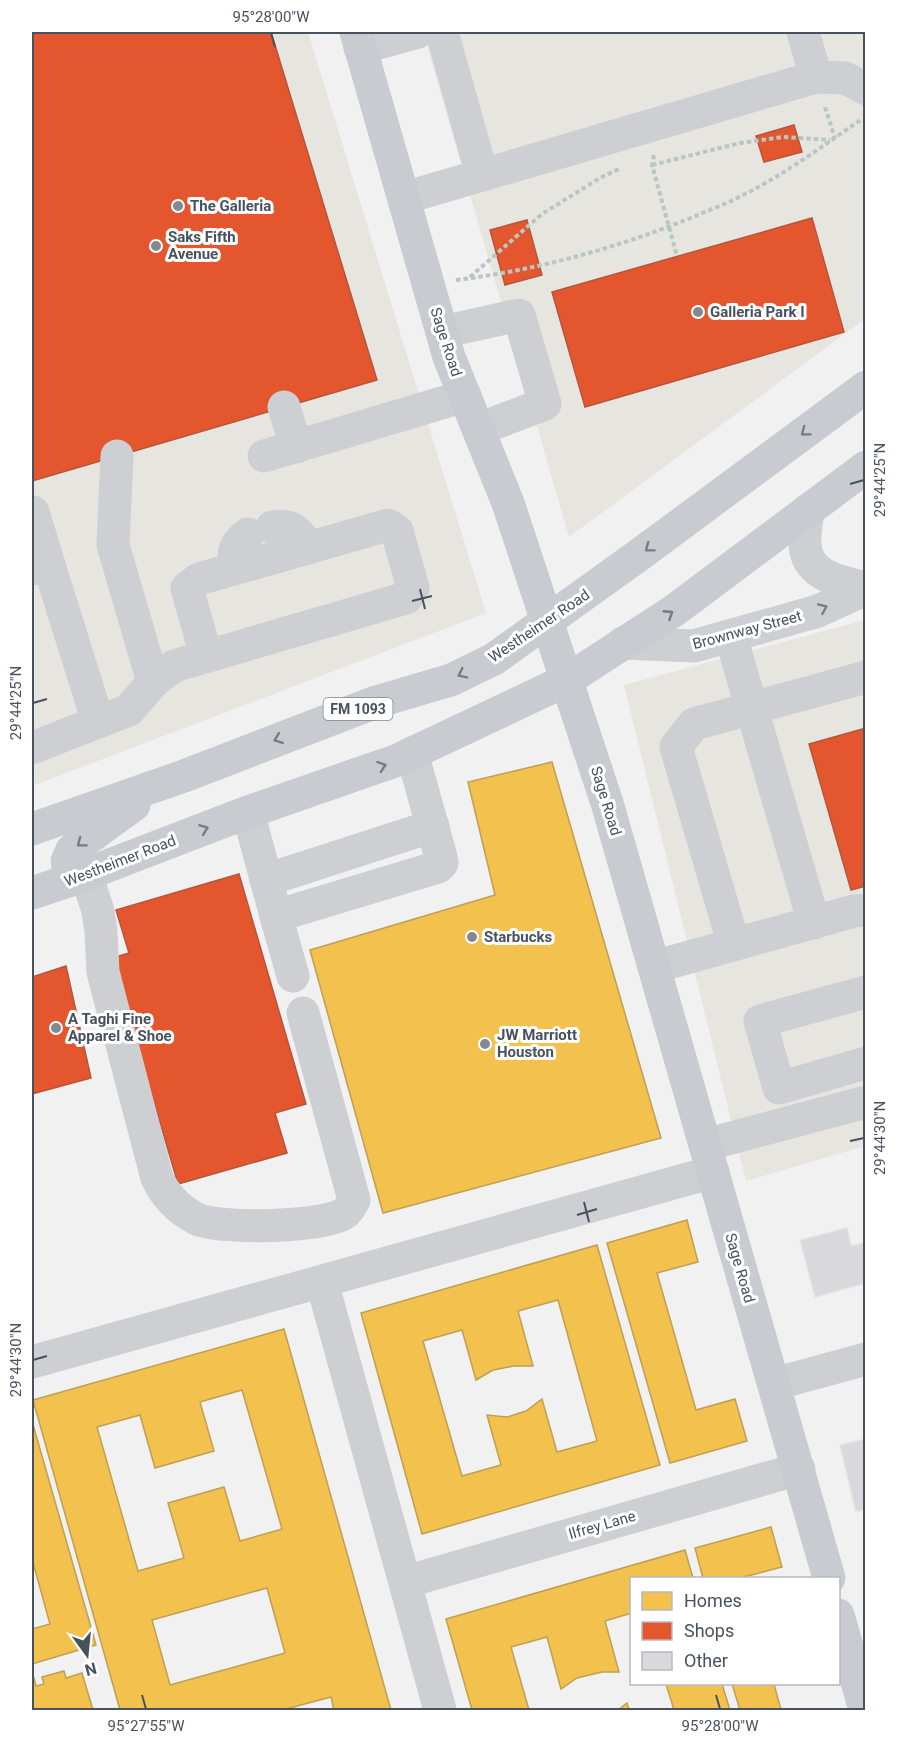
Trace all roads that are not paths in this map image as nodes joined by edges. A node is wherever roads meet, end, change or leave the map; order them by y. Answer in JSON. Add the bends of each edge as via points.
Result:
{"nodes":[{"id":1,"x":418,"y":32,"type":"edge"},
{"id":2,"x":442,"y":32,"type":"edge"},
{"id":3,"x":803,"y":32,"type":"edge"},
{"id":4,"x":358,"y":40,"type":"edge"},
{"id":5,"x":816,"y":77,"type":"junction"},
{"id":6,"x":866,"y":89,"type":"edge"},
{"id":7,"x":483,"y":175,"type":"junction"},
{"id":8,"x":404,"y":198,"type":"junction"},
{"id":9,"x":442,"y":332,"type":"junction"},
{"id":10,"x":866,"y":387,"type":"edge"},
{"id":11,"x":465,"y":396,"type":"junction"},
{"id":12,"x":284,"y":407,"type":"dead end"},
{"id":13,"x":479,"y":429,"type":"junction"},
{"id":14,"x":296,"y":447,"type":"junction"},
{"id":15,"x":117,"y":456,"type":"dead end"},
{"id":16,"x":264,"y":456,"type":"dead end"},
{"id":17,"x":866,"y":467,"type":"edge"},
{"id":18,"x":808,"y":510,"type":"junction"},
{"id":19,"x":32,"y":513,"type":"edge"},
{"id":20,"x":309,"y":548,"type":"junction"},
{"id":21,"x":40,"y":567,"type":"edge"},
{"id":22,"x":236,"y":568,"type":"junction"},
{"id":23,"x":866,"y":589,"type":"edge"},
{"id":24,"x":547,"y":622,"type":"junction"},
{"id":25,"x":731,"y":637,"type":"junction"},
{"id":26,"x":623,"y":643,"type":"junction"},
{"id":27,"x":206,"y":656,"type":"junction"},
{"id":28,"x":866,"y":677,"type":"edge"},
{"id":29,"x":567,"y":680,"type":"junction"},
{"id":30,"x":153,"y":682,"type":"junction"},
{"id":31,"x":752,"y":708,"type":"junction"},
{"id":32,"x":99,"y":722,"type":"junction"},
{"id":33,"x":32,"y":748,"type":"edge"},
{"id":34,"x":412,"y":753,"type":"junction"},
{"id":35,"x":162,"y":784,"type":"junction"},
{"id":36,"x":248,"y":812,"type":"junction"},
{"id":37,"x":433,"y":826,"type":"junction"},
{"id":38,"x":32,"y":830,"type":"edge"},
{"id":39,"x":78,"y":877,"type":"junction"},
{"id":40,"x":266,"y":880,"type":"junction"},
{"id":41,"x":32,"y":893,"type":"edge"},
{"id":42,"x":866,"y":910,"type":"edge"},
{"id":43,"x":276,"y":916,"type":"junction"},
{"id":44,"x":814,"y":922,"type":"junction"},
{"id":45,"x":734,"y":945,"type":"junction"},
{"id":46,"x":654,"y":967,"type":"junction"},
{"id":47,"x":293,"y":975,"type":"dead end"},
{"id":48,"x":866,"y":992,"type":"edge"},
{"id":49,"x":303,"y":1013,"type":"dead end"},
{"id":50,"x":866,"y":1063,"type":"edge"},
{"id":51,"x":866,"y":1102,"type":"edge"},
{"id":52,"x":709,"y":1159,"type":"junction"},
{"id":53,"x":322,"y":1282,"type":"junction"},
{"id":54,"x":866,"y":1359,"type":"edge"},
{"id":55,"x":32,"y":1362,"type":"edge"},
{"id":56,"x":774,"y":1384,"type":"junction"},
{"id":57,"x":799,"y":1469,"type":"junction"},
{"id":58,"x":828,"y":1577,"type":"edge"},
{"id":59,"x":405,"y":1582,"type":"junction"},
{"id":60,"x":840,"y":1622,"type":"edge"},
{"id":61,"x":440,"y":1710,"type":"edge"},
{"id":62,"x":865,"y":1710,"type":"edge"}],
"edges":[{"from":1,"to":4,"type":"street"},
{"from":2,"to":7,"type":"street"},
{"from":3,"to":5,"type":"street"},
{"from":4,"to":8,"type":"main road","name":"Sage Road"},
{"from":5,"to":6,"type":"street","via":[[845,78]]},
{"from":5,"to":7,"type":"street"},
{"from":7,"to":8,"type":"street"},
{"from":8,"to":9,"type":"main road","name":"Sage Road"},
{"from":9,"to":11,"type":"main road","name":"Sage Road"},
{"from":9,"to":13,"type":"street","via":[[519,315],[544,404]]},
{"from":10,"to":24,"type":"main road","name":"Westheimer Road","number":"FM 1093","one_way":true},
{"from":11,"to":13,"type":"main road","name":"Sage Road"},
{"from":11,"to":14,"type":"street"},
{"from":12,"to":14,"type":"street"},
{"from":13,"to":24,"type":"main road","name":"Sage Road"},
{"from":14,"to":16,"type":"street"},
{"from":15,"to":30,"type":"street","via":[[113,545]]},
{"from":17,"to":18,"type":"main road","name":"Westheimer Road"},
{"from":18,"to":23,"type":"street","name":"Brownway Street","via":[[804,546],[813,567],[833,580]]},
{"from":26,"to":18,"type":"main road","name":"Westheimer Road","one_way":true,"via":[[675,610]]},
{"from":19,"to":21,"type":"street"},
{"from":20,"to":22,"type":"street"},
{"from":20,"to":22,"type":"street","via":[[286,525],[260,530],[238,541],[232,555]]},
{"from":20,"to":27,"type":"street","via":[[388,525],[397,531],[413,588],[406,598]]},
{"from":21,"to":32,"type":"street"},
{"from":22,"to":27,"type":"street","via":[[199,579],[187,588]]},
{"from":25,"to":23,"type":"street","name":"Brownway Street","one_way":true,"via":[[818,611]]},
{"from":24,"to":29,"type":"main road","name":"Sage Road"},
{"from":24,"to":35,"type":"main road","name":"Westheimer Road","number":"FM 1093","one_way":true,"via":[[494,659],[451,680],[376,702]]},
{"from":25,"to":26,"type":"street","name":"Brownway Street","via":[[694,646]]},
{"from":25,"to":31,"type":"street"},
{"from":26,"to":29,"type":"main road","name":"Westheimer Road"},
{"from":27,"to":30,"type":"street","via":[[174,666]]},
{"from":28,"to":31,"type":"street"},
{"from":29,"to":34,"type":"main road","name":"Westheimer Road"},
{"from":29,"to":46,"type":"main road","name":"Sage Road"},
{"from":30,"to":32,"type":"street","via":[[129,710]]},
{"from":31,"to":44,"type":"street"},
{"from":31,"to":45,"type":"street","via":[[694,724],[676,747]]},
{"from":32,"to":33,"type":"street"},
{"from":36,"to":34,"type":"main road","name":"Westheimer Road","one_way":true},
{"from":34,"to":37,"type":"street"},
{"from":35,"to":38,"type":"main road","name":"Westheimer Road","number":"FM 1093"},
{"from":35,"to":39,"type":"main road","one_way":true,"via":[[72,850],[67,858]]},
{"from":39,"to":36,"type":"main road","name":"Westheimer Road","one_way":true},
{"from":36,"to":40,"type":"street"},
{"from":37,"to":40,"type":"street"},
{"from":37,"to":43,"type":"street","via":[[442,863],[438,867]]},
{"from":39,"to":41,"type":"main road","name":"Westheimer Road"},
{"from":39,"to":49,"type":"street","via":[[98,911],[103,972],[157,1178],[164,1193],[196,1220],[227,1226],[306,1222],[346,1213],[354,1200]]},
{"from":40,"to":43,"type":"street"},
{"from":42,"to":44,"type":"street"},
{"from":43,"to":47,"type":"street"},
{"from":44,"to":45,"type":"street"},
{"from":45,"to":46,"type":"street"},
{"from":46,"to":52,"type":"main road","name":"Sage Road"},
{"from":48,"to":50,"type":"street","via":[[760,1021],[779,1088]]},
{"from":51,"to":52,"type":"street"},
{"from":52,"to":53,"type":"street"},
{"from":52,"to":56,"type":"main road","name":"Sage Road"},
{"from":53,"to":55,"type":"street"},
{"from":53,"to":59,"type":"street"},
{"from":54,"to":56,"type":"street"},
{"from":56,"to":57,"type":"main road","name":"Sage Road"},
{"from":57,"to":58,"type":"main road","name":"Sage Road"},
{"from":57,"to":59,"type":"street","name":"Ilfrey Lane"},
{"from":59,"to":61,"type":"street"},
{"from":60,"to":62,"type":"main road"}]}
